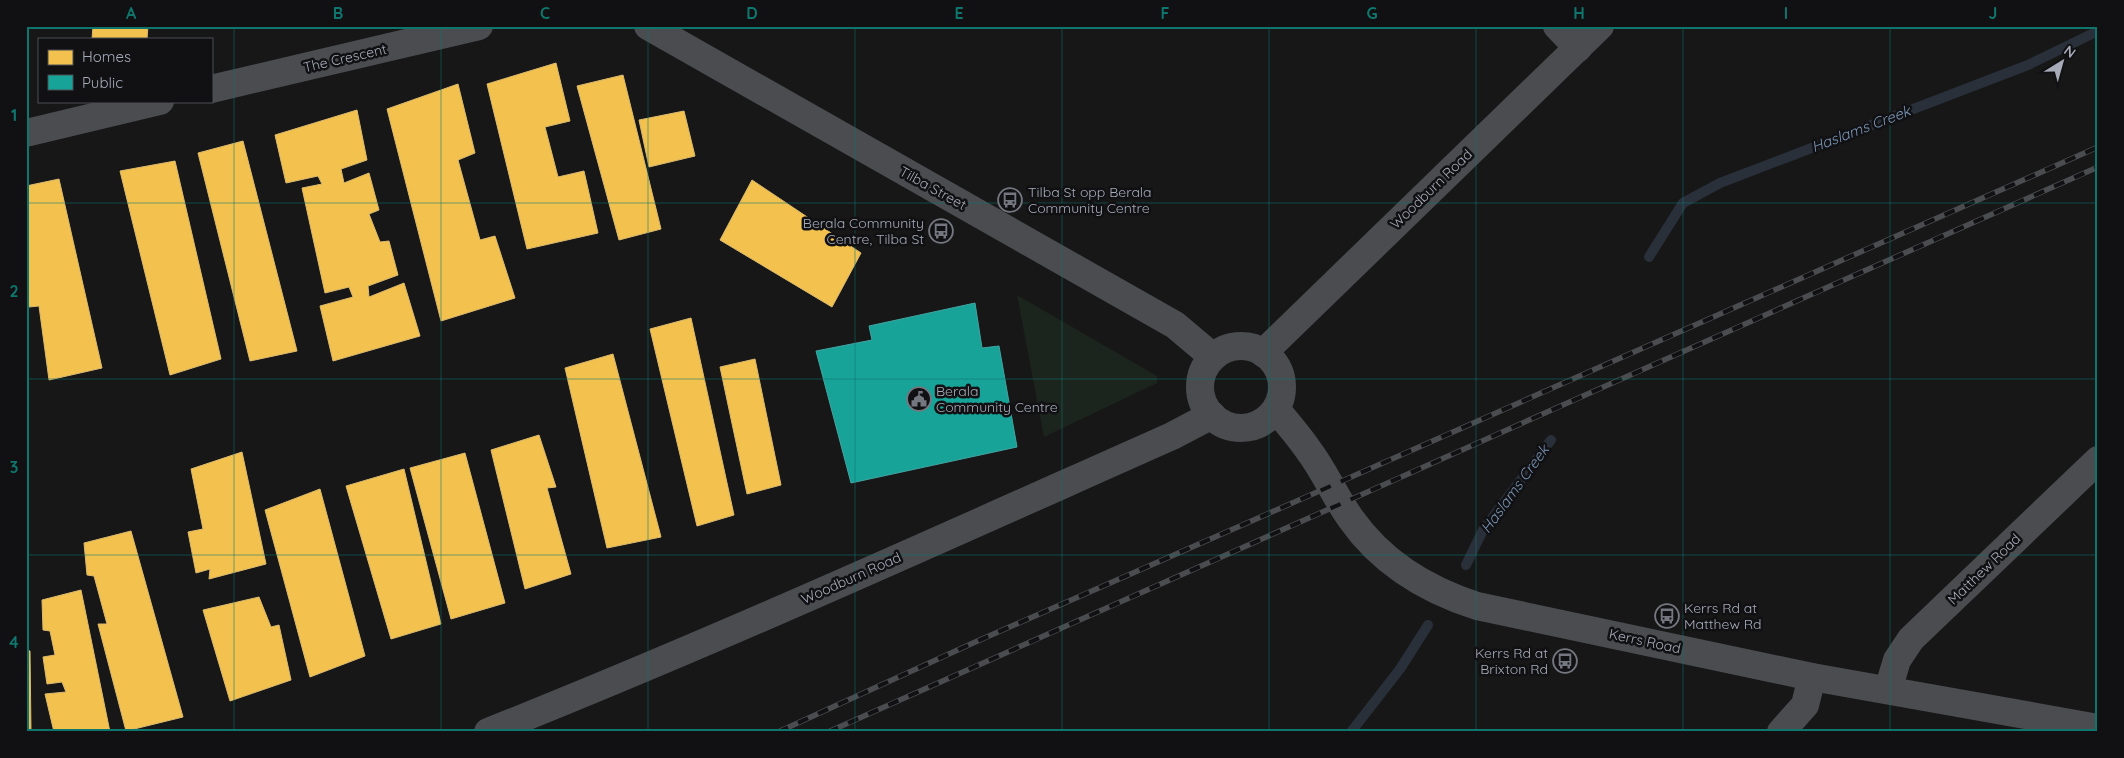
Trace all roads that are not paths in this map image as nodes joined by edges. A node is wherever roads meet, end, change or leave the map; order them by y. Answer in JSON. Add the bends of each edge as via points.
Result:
{"nodes":[{"id":1,"x":479,"y":26,"type":"edge"},
{"id":2,"x":648,"y":26,"type":"edge"},
{"id":3,"x":1557,"y":26,"type":"edge"},
{"id":4,"x":1600,"y":26,"type":"edge"},
{"id":5,"x":1578,"y":48,"type":"junction"},
{"id":6,"x":212,"y":89,"type":"edge"},
{"id":7,"x":156,"y":102,"type":"edge"},
{"id":8,"x":26,"y":132,"type":"edge"},
{"id":9,"x":1263,"y":353,"type":"junction"},
{"id":10,"x":1213,"y":357,"type":"junction"},
{"id":11,"x":1276,"y":409,"type":"junction"},
{"id":12,"x":1212,"y":415,"type":"junction"},
{"id":13,"x":2098,"y":460,"type":"edge"},
{"id":14,"x":1812,"y":677,"type":"junction"},
{"id":15,"x":1888,"y":690,"type":"junction"},
{"id":16,"x":2098,"y":728,"type":"edge"},
{"id":17,"x":488,"y":732,"type":"edge"},
{"id":18,"x":1781,"y":732,"type":"edge"}],
"edges":[{"from":1,"to":6,"type":"street","name":"The Crescent"},
{"from":2,"to":10,"type":"street","name":"Tilba Street","via":[[1175,325]]},
{"from":3,"to":5,"type":"street"},
{"from":4,"to":5,"type":"street","name":"Woodburn Road"},
{"from":5,"to":9,"type":"street","name":"Woodburn Road"},
{"from":7,"to":8,"type":"street"},
{"from":9,"to":10,"type":"street","via":[[1237,346]]},
{"from":9,"to":11,"type":"street","via":[[1279,372],[1282,384]]},
{"from":10,"to":12,"type":"street","via":[[1205,368],[1200,386],[1204,405]]},
{"from":11,"to":12,"type":"street","via":[[1263,422],[1245,428],[1221,423]]},
{"from":11,"to":14,"type":"street","name":"Kerrs Road","via":[[1310,451],[1350,519],[1363,534],[1410,576],[1445,594],[1477,606]]},
{"from":12,"to":17,"type":"street","name":"Woodburn Road","via":[[1172,436],[835,585]]},
{"from":13,"to":15,"type":"street","name":"Matthew Road","via":[[1911,639],[1897,660]]},
{"from":14,"to":15,"type":"street","name":"Kerrs Road"},
{"from":14,"to":18,"type":"street","via":[[1805,705]]},
{"from":15,"to":16,"type":"street","name":"Kerrs Road"}]}
